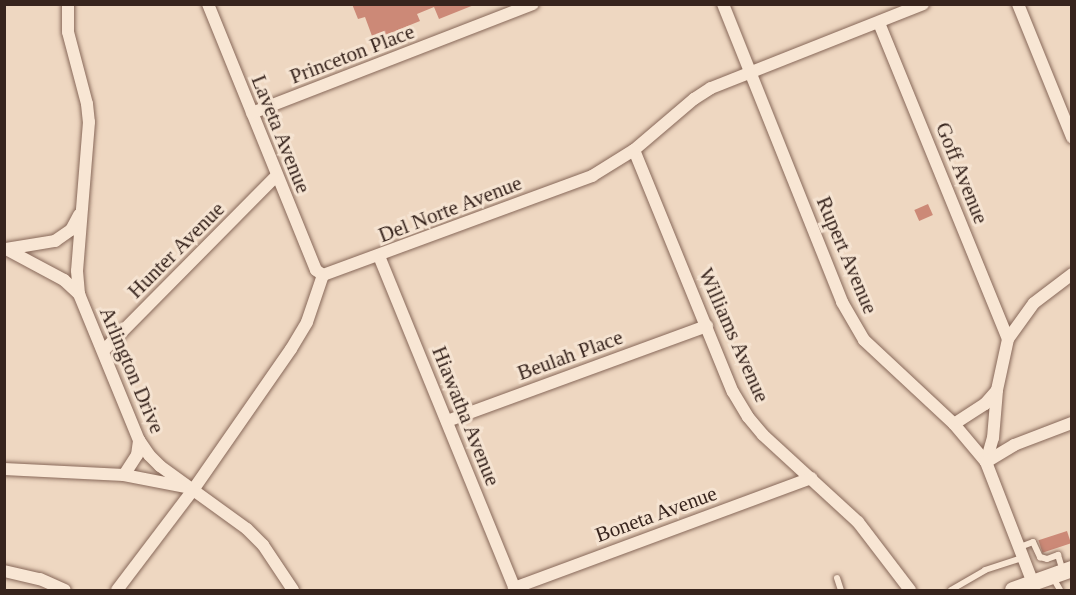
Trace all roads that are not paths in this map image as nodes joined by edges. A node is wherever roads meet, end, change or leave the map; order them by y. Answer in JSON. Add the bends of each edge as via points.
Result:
{"nodes":[{"id":1,"x":68,"y":4,"type":"edge"},
{"id":2,"x":208,"y":4,"type":"edge"},
{"id":3,"x":533,"y":4,"type":"edge"},
{"id":4,"x":723,"y":4,"type":"edge"},
{"id":5,"x":923,"y":4,"type":"edge"},
{"id":6,"x":1018,"y":4,"type":"edge"},
{"id":7,"x":879,"y":23,"type":"junction"},
{"id":8,"x":751,"y":74,"type":"junction"},
{"id":9,"x":252,"y":113,"type":"junction"},
{"id":10,"x":1071,"y":137,"type":"edge"},
{"id":11,"x":634,"y":150,"type":"junction"},
{"id":12,"x":276,"y":176,"type":"junction"},
{"id":13,"x":83,"y":208,"type":"junction"},
{"id":14,"x":5,"y":249,"type":"edge"},
{"id":15,"x":379,"y":256,"type":"junction"},
{"id":16,"x":1071,"y":274,"type":"edge"},
{"id":17,"x":323,"y":275,"type":"junction"},
{"id":18,"x":79,"y":294,"type":"junction"},
{"id":19,"x":707,"y":326,"type":"junction"},
{"id":20,"x":1008,"y":339,"type":"junction"},
{"id":21,"x":103,"y":351,"type":"junction"},
{"id":22,"x":997,"y":390,"type":"junction"},
{"id":23,"x":447,"y":421,"type":"junction"},
{"id":24,"x":1071,"y":423,"type":"edge"},
{"id":25,"x":954,"y":424,"type":"junction"},
{"id":26,"x":139,"y":440,"type":"junction"},
{"id":27,"x":986,"y":462,"type":"junction"},
{"id":28,"x":4,"y":469,"type":"edge"},
{"id":29,"x":124,"y":475,"type":"junction"},
{"id":30,"x":811,"y":478,"type":"junction"},
{"id":31,"x":194,"y":490,"type":"junction"},
{"id":32,"x":1022,"y":552,"type":"junction"},
{"id":33,"x":4,"y":571,"type":"edge"},
{"id":34,"x":1062,"y":577,"type":"edge"},
{"id":35,"x":837,"y":578,"type":"dead end"},
{"id":36,"x":1033,"y":583,"type":"junction"},
{"id":37,"x":515,"y":589,"type":"edge"},
{"id":38,"x":65,"y":591,"type":"edge"},
{"id":39,"x":117,"y":591,"type":"edge"},
{"id":40,"x":293,"y":591,"type":"edge"},
{"id":41,"x":841,"y":591,"type":"edge"},
{"id":42,"x":910,"y":591,"type":"edge"},
{"id":43,"x":951,"y":591,"type":"edge"},
{"id":44,"x":1013,"y":591,"type":"edge"}],
"edges":[{"from":1,"to":13,"type":"street","name":"Arlington Drive","via":[[68,32],[89,122]]},
{"from":2,"to":9,"type":"street","name":"Laveta Avenue"},
{"from":3,"to":9,"type":"street","name":"Princeton Place"},
{"from":4,"to":8,"type":"street","name":"Rupert Avenue"},
{"from":5,"to":7,"type":"street","name":"Del Norte Avenue"},
{"from":6,"to":10,"type":"street"},
{"from":7,"to":8,"type":"street","name":"Del Norte Avenue"},
{"from":7,"to":20,"type":"street","name":"Goff Avenue"},
{"from":8,"to":11,"type":"street","name":"Del Norte Avenue","via":[[711,88],[694,99]]},
{"from":8,"to":25,"type":"street","name":"Rupert Avenue","via":[[842,302],[855,325],[878,354]]},
{"from":9,"to":12,"type":"street","name":"Laveta Avenue"},
{"from":11,"to":15,"type":"street","name":"Del Norte Avenue","via":[[592,176]]},
{"from":11,"to":19,"type":"street","name":"Williams Avenue"},
{"from":12,"to":17,"type":"street","name":"Laveta Avenue","via":[[316,270]]},
{"from":12,"to":21,"type":"street","name":"Hunter Avenue"},
{"from":13,"to":14,"type":"street","name":"Arlington Drive","via":[[71,230],[55,241]]},
{"from":13,"to":18,"type":"street","name":"Arlington Drive","via":[[76,271]]},
{"from":14,"to":18,"type":"street","via":[[64,280]]},
{"from":15,"to":17,"type":"street","name":"Del Norte Avenue"},
{"from":15,"to":23,"type":"street","name":"Hiawatha Avenue"},
{"from":16,"to":20,"type":"street","via":[[1034,303]]},
{"from":17,"to":31,"type":"street","via":[[307,322]]},
{"from":18,"to":21,"type":"street","name":"Arlington Drive"},
{"from":19,"to":23,"type":"street","name":"Beulah Place"},
{"from":19,"to":30,"type":"street","name":"Williams Avenue","via":[[733,392],[748,417]]},
{"from":20,"to":22,"type":"street"},
{"from":21,"to":26,"type":"street","name":"Arlington Drive"},
{"from":22,"to":25,"type":"street","via":[[985,404]]},
{"from":22,"to":27,"type":"street","via":[[993,438]]},
{"from":23,"to":37,"type":"street","name":"Hiawatha Avenue"},
{"from":24,"to":27,"type":"street","via":[[1014,445]]},
{"from":25,"to":27,"type":"street","name":"Rupert Avenue"},
{"from":26,"to":29,"type":"street","via":[[137,455]]},
{"from":26,"to":31,"type":"street","name":"Arlington Drive","via":[[160,466]]},
{"from":27,"to":32,"type":"street","name":"Rupert Avenue"},
{"from":28,"to":29,"type":"street"},
{"from":29,"to":31,"type":"street"},
{"from":30,"to":37,"type":"street","name":"Boneta Avenue"},
{"from":30,"to":42,"type":"street","name":"Williams Avenue","via":[[858,522]]},
{"from":31,"to":39,"type":"street"},
{"from":31,"to":40,"type":"street","name":"Arlington Drive","via":[[247,529]]},
{"from":32,"to":34,"type":"lane","via":[[1033,542],[1040,557],[1058,555]]},
{"from":32,"to":36,"type":"street","name":"Rupert Avenue"},
{"from":32,"to":43,"type":"lane"},
{"from":33,"to":38,"type":"street","via":[[40,579]]},
{"from":34,"to":36,"type":"main road"},
{"from":35,"to":41,"type":"lane"},
{"from":36,"to":44,"type":"main road"}]}
